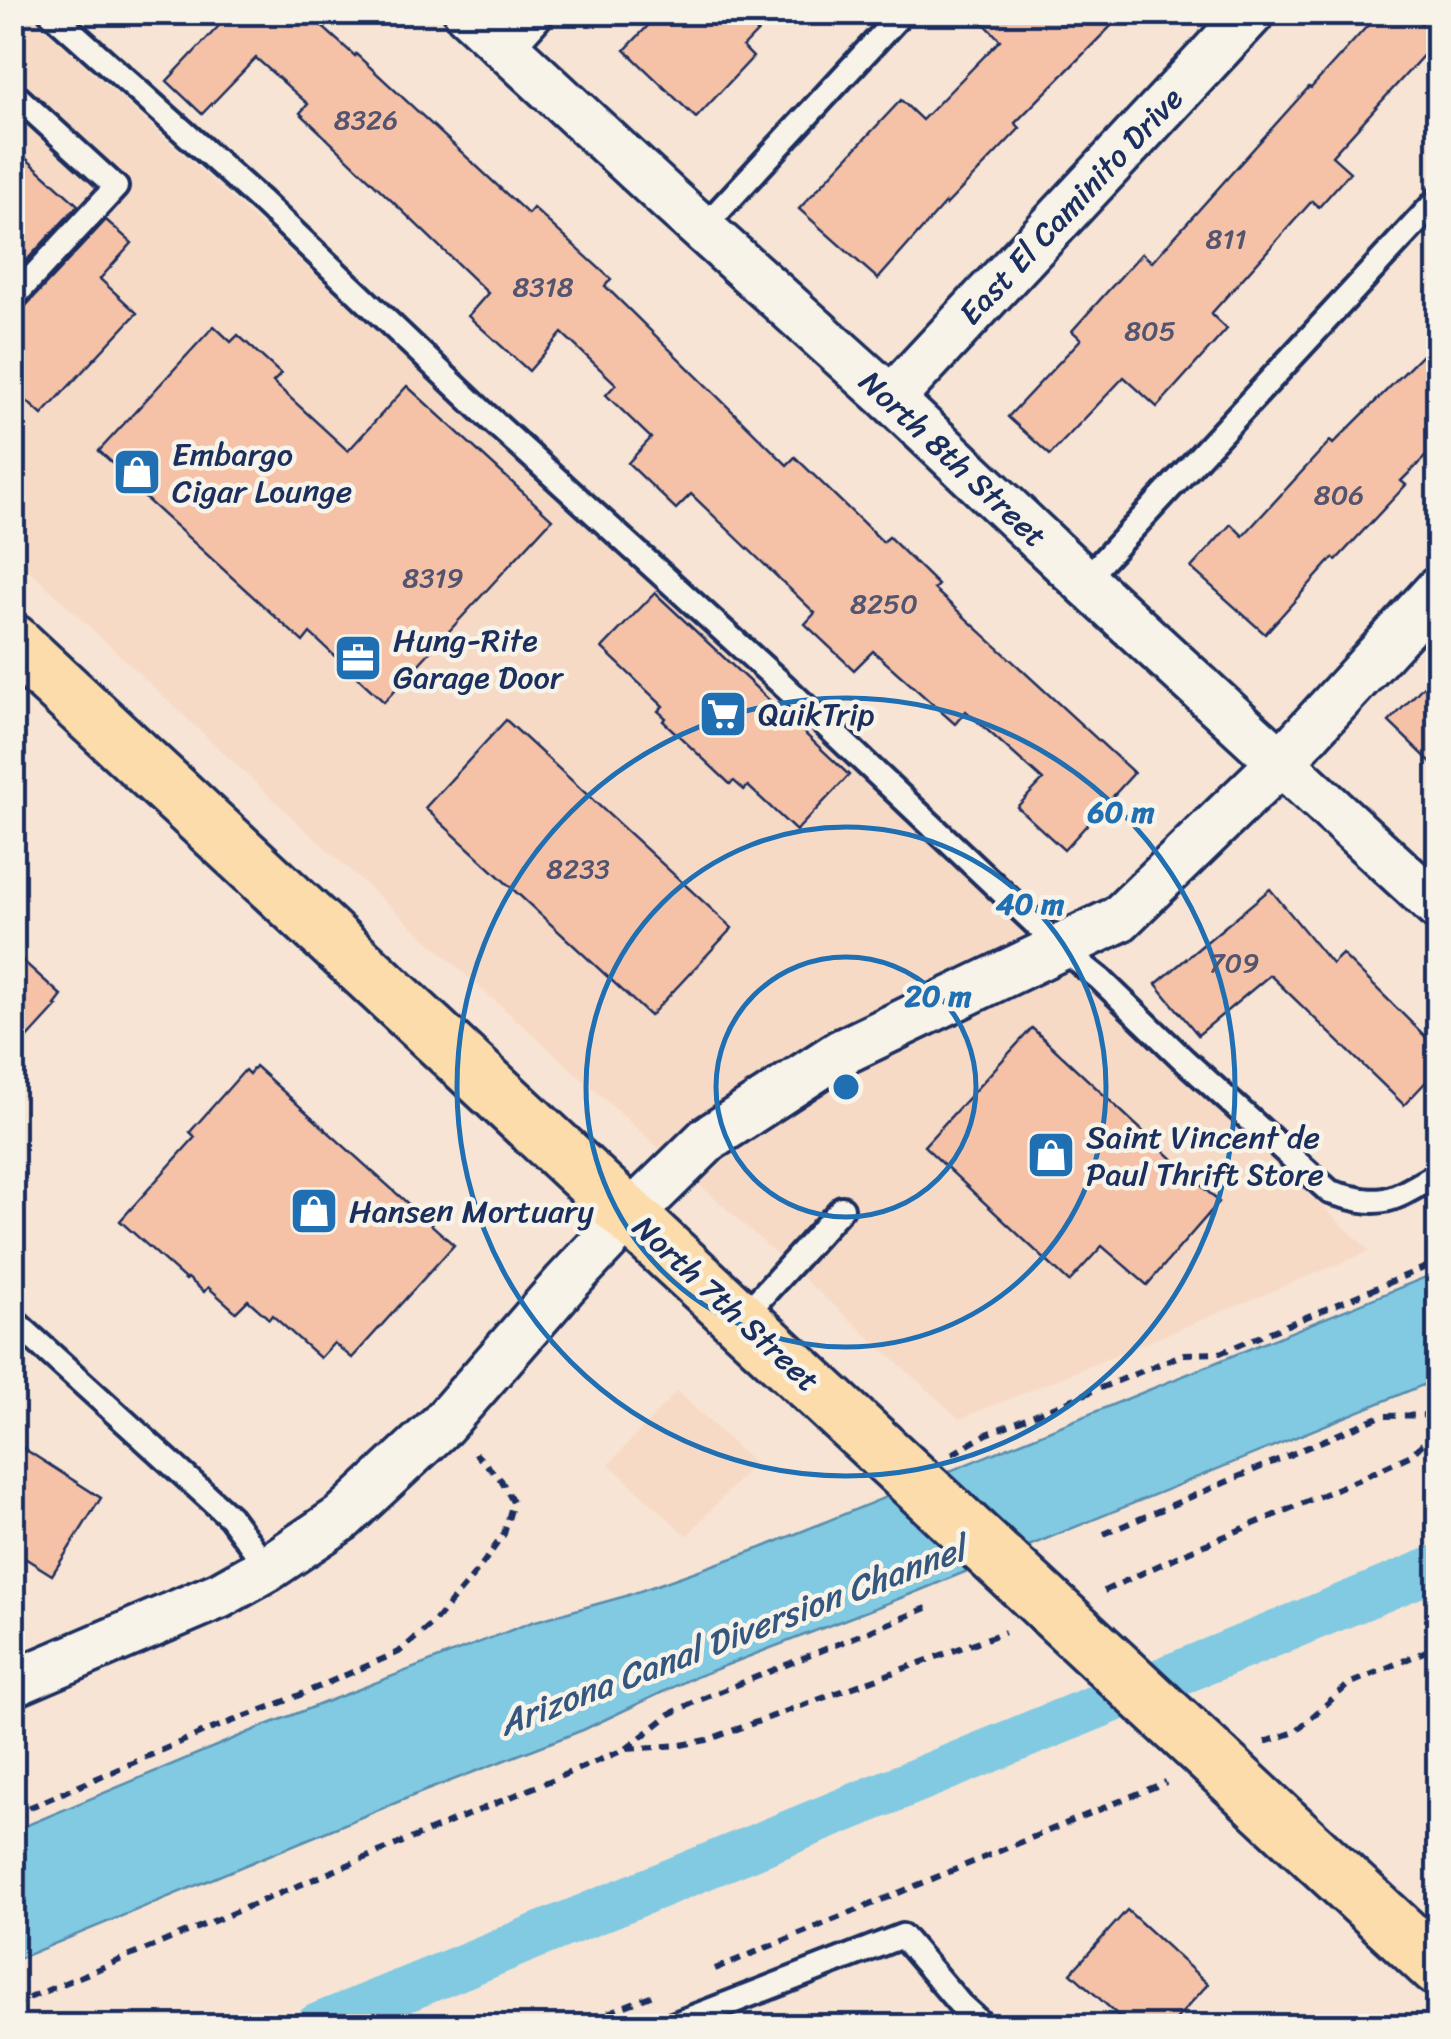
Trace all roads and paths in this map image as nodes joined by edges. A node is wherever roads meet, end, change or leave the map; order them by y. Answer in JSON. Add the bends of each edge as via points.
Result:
{"nodes":[{"id":1,"x":50,"y":12,"type":"edge"},
{"id":2,"x":467,"y":12,"type":"edge"},
{"id":3,"x":903,"y":12,"type":"edge"},
{"id":4,"x":1252,"y":12,"type":"edge"},
{"id":5,"x":515,"y":28,"type":"edge"},
{"id":6,"x":12,"y":92,"type":"edge"},
{"id":7,"x":1438,"y":199,"type":"edge"},
{"id":8,"x":702,"y":230,"type":"junction"},
{"id":9,"x":12,"y":299,"type":"edge"},
{"id":10,"x":891,"y":399,"type":"junction"},
{"id":11,"x":1084,"y":581,"type":"junction"},
{"id":12,"x":1438,"y":590,"type":"edge"},
{"id":13,"x":12,"y":642,"type":"edge"},
{"id":14,"x":1282,"y":761,"type":"junction"},
{"id":15,"x":1438,"y":907,"type":"edge"},
{"id":16,"x":1060,"y":947,"type":"junction"},
{"id":17,"x":1438,"y":1174,"type":"edge"},
{"id":18,"x":842,"y":1208,"type":"dead end"},
{"id":19,"x":630,"y":1215,"type":"junction"},
{"id":20,"x":1438,"y":1262,"type":"edge"},
{"id":21,"x":12,"y":1318,"type":"edge"},
{"id":22,"x":742,"y":1318,"type":"junction"},
{"id":23,"x":1438,"y":1415,"type":"edge"},
{"id":24,"x":442,"y":1425,"type":"junction"},
{"id":25,"x":912,"y":1476,"type":"junction"},
{"id":26,"x":1104,"y":1534,"type":"dead end"},
{"id":27,"x":268,"y":1568,"type":"junction"},
{"id":28,"x":927,"y":1608,"type":"dead end"},
{"id":29,"x":1438,"y":1646,"type":"edge"},
{"id":30,"x":12,"y":1684,"type":"edge"},
{"id":31,"x":1198,"y":1743,"type":"junction"},
{"id":32,"x":12,"y":1815,"type":"edge"},
{"id":33,"x":1438,"y":1968,"type":"edge"},
{"id":34,"x":701,"y":1975,"type":"dead end"},
{"id":35,"x":665,"y":1990,"type":"dead end"},
{"id":36,"x":12,"y":2005,"type":"edge"},
{"id":37,"x":575,"y":2026,"type":"edge"},
{"id":38,"x":670,"y":2026,"type":"edge"},
{"id":39,"x":984,"y":2026,"type":"edge"}],
"edges":[{"from":1,"to":16,"type":"lane"},
{"from":2,"to":5,"type":"street","name":"North 8th Street"},
{"from":3,"to":8,"type":"lane"},
{"from":4,"to":10,"type":"street","name":"East El Caminito Drive"},
{"from":5,"to":8,"type":"street","name":"North 8th Street"},
{"from":6,"to":9,"type":"lane","via":[[116,187]]},
{"from":7,"to":11,"type":"lane"},
{"from":8,"to":10,"type":"street","name":"North 8th Street"},
{"from":10,"to":11,"type":"street","name":"North 8th Street"},
{"from":11,"to":14,"type":"street","name":"North 8th Street"},
{"from":12,"to":14,"type":"street"},
{"from":13,"to":19,"type":"main road","name":"North 7th Street"},
{"from":14,"to":15,"type":"street","name":"North 8th Street"},
{"from":14,"to":16,"type":"street","via":[[1118,919]]},
{"from":16,"to":17,"type":"lane","via":[[1330,1192],[1380,1203]]},
{"from":16,"to":19,"type":"street","via":[[840,1053],[708,1138]]},
{"from":18,"to":22,"type":"lane"},
{"from":19,"to":22,"type":"main road","name":"North 7th Street"},
{"from":19,"to":24,"type":"street"},
{"from":20,"to":25,"type":"path","via":[[1220,1353],[1184,1354],[1040,1412]]},
{"from":21,"to":27,"type":"lane","via":[[230,1517]]},
{"from":22,"to":25,"type":"main road","name":"North 7th Street"},
{"from":23,"to":26,"type":"path","via":[[1381,1416]]},
{"from":24,"to":27,"type":"street","via":[[342,1518]]},
{"from":24,"to":32,"type":"path","via":[[502,1480],[512,1502],[504,1534],[435,1621],[399,1652],[367,1667]]},
{"from":25,"to":31,"type":"main road","name":"North 7th Street"},
{"from":27,"to":30,"type":"street"},
{"from":28,"to":36,"type":"path","via":[[697,1700],[626,1750]]},
{"from":29,"to":31,"type":"path","via":[[1349,1684],[1295,1732]]},
{"from":31,"to":33,"type":"main road","name":"North 7th Street"},
{"from":31,"to":34,"type":"path","via":[[1140,1794]]},
{"from":35,"to":37,"type":"path"},
{"from":38,"to":39,"type":"lane","via":[[902,1936]]}]}
